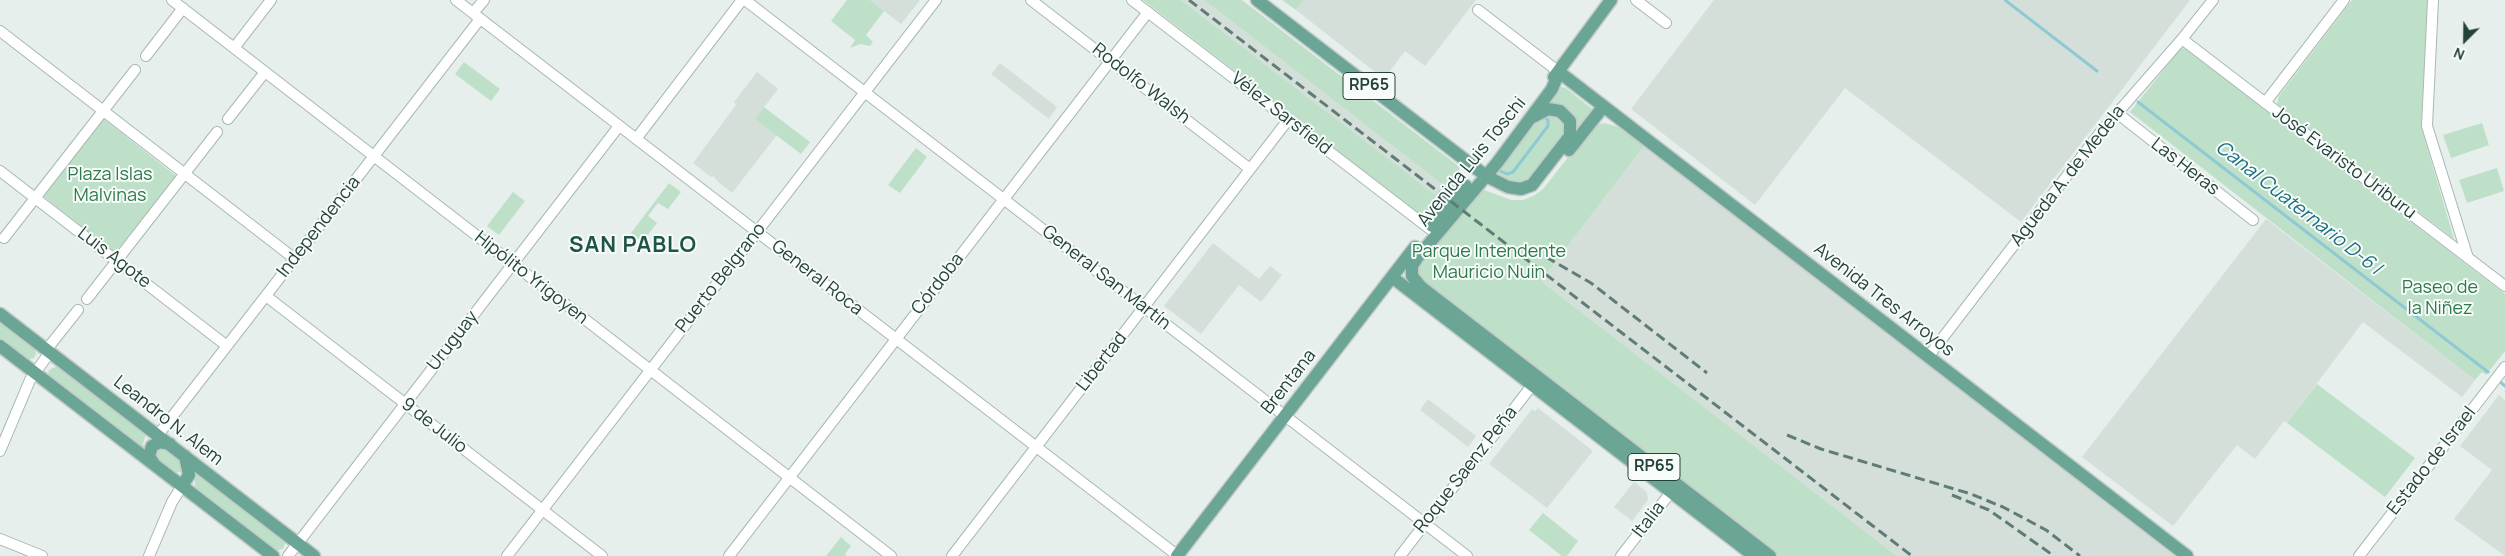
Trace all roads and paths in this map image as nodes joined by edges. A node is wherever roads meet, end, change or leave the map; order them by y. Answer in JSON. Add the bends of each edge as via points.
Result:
{"nodes":[{"id":1,"x":172,"y":0,"type":"edge"},
{"id":2,"x":271,"y":0,"type":"edge"},
{"id":3,"x":456,"y":0,"type":"edge"},
{"id":4,"x":484,"y":0,"type":"edge"},
{"id":5,"x":743,"y":0,"type":"edge"},
{"id":6,"x":936,"y":0,"type":"edge"},
{"id":7,"x":1031,"y":0,"type":"edge"},
{"id":8,"x":1132,"y":0,"type":"edge"},
{"id":9,"x":1257,"y":0,"type":"edge"},
{"id":10,"x":1611,"y":0,"type":"edge"},
{"id":11,"x":1636,"y":0,"type":"edge"},
{"id":12,"x":2213,"y":0,"type":"edge"},
{"id":13,"x":2344,"y":0,"type":"edge"},
{"id":14,"x":2433,"y":0,"type":"edge"},
{"id":15,"x":183,"y":8,"type":"junction"},
{"id":16,"x":1478,"y":10,"type":"dead end"},
{"id":17,"x":1148,"y":12,"type":"junction"},
{"id":18,"x":477,"y":16,"type":"junction"},
{"id":19,"x":1666,"y":23,"type":"dead end"},
{"id":20,"x":0,"y":31,"type":"edge"},
{"id":21,"x":2182,"y":39,"type":"junction"},
{"id":22,"x":234,"y":48,"type":"junction"},
{"id":23,"x":146,"y":56,"type":"dead end"},
{"id":24,"x":1110,"y":61,"type":"junction"},
{"id":25,"x":135,"y":70,"type":"dead end"},
{"id":26,"x":265,"y":72,"type":"junction"},
{"id":27,"x":1559,"y":72,"type":"junction"},
{"id":28,"x":865,"y":92,"type":"junction"},
{"id":29,"x":2266,"y":103,"type":"junction"},
{"id":30,"x":1603,"y":106,"type":"junction"},
{"id":31,"x":103,"y":111,"type":"junction"},
{"id":32,"x":2116,"y":114,"type":"junction"},
{"id":33,"x":228,"y":119,"type":"dead end"},
{"id":34,"x":1288,"y":120,"type":"junction"},
{"id":35,"x":1529,"y":120,"type":"junction"},
{"id":36,"x":619,"y":126,"type":"junction"},
{"id":37,"x":217,"y":132,"type":"dead end"},
{"id":38,"x":636,"y":139,"type":"junction"},
{"id":39,"x":374,"y":156,"type":"junction"},
{"id":40,"x":1250,"y":169,"type":"junction"},
{"id":41,"x":0,"y":171,"type":"edge"},
{"id":42,"x":185,"y":174,"type":"junction"},
{"id":43,"x":1483,"y":174,"type":"junction"},
{"id":44,"x":35,"y":198,"type":"junction"},
{"id":45,"x":1004,"y":199,"type":"junction"},
{"id":46,"x":2253,"y":220,"type":"dead end"},
{"id":47,"x":1430,"y":229,"type":"junction"},
{"id":48,"x":757,"y":232,"type":"junction"},
{"id":49,"x":4,"y":238,"type":"dead end"},
{"id":50,"x":2468,"y":258,"type":"junction"},
{"id":51,"x":295,"y":259,"type":"junction"},
{"id":52,"x":116,"y":260,"type":"junction"},
{"id":53,"x":513,"y":264,"type":"junction"},
{"id":54,"x":1394,"y":276,"type":"junction"},
{"id":55,"x":2505,"y":286,"type":"edge"},
{"id":56,"x":266,"y":296,"type":"junction"},
{"id":57,"x":86,"y":299,"type":"dead end"},
{"id":58,"x":1144,"y":307,"type":"junction"},
{"id":59,"x":78,"y":310,"type":"dead end"},
{"id":60,"x":0,"y":314,"type":"edge"},
{"id":61,"x":896,"y":339,"type":"junction"},
{"id":62,"x":1493,"y":342,"type":"junction"},
{"id":63,"x":0,"y":346,"type":"edge"},
{"id":64,"x":228,"y":346,"type":"junction"},
{"id":65,"x":48,"y":351,"type":"junction"},
{"id":66,"x":1928,"y":357,"type":"junction"},
{"id":67,"x":2504,"y":369,"type":"edge"},
{"id":68,"x":650,"y":370,"type":"junction"},
{"id":69,"x":35,"y":373,"type":"junction"},
{"id":70,"x":1535,"y":381,"type":"junction"},
{"id":71,"x":405,"y":404,"type":"junction"},
{"id":72,"x":1285,"y":416,"type":"junction"},
{"id":73,"x":158,"y":435,"type":"junction"},
{"id":74,"x":170,"y":444,"type":"junction"},
{"id":75,"x":1036,"y":447,"type":"junction"},
{"id":76,"x":0,"y":451,"type":"edge"},
{"id":77,"x":185,"y":456,"type":"junction"},
{"id":78,"x":154,"y":464,"type":"junction"},
{"id":79,"x":789,"y":478,"type":"junction"},
{"id":80,"x":182,"y":486,"type":"junction"},
{"id":81,"x":1674,"y":488,"type":"junction"},
{"id":82,"x":542,"y":510,"type":"junction"},
{"id":83,"x":1425,"y":523,"type":"junction"},
{"id":84,"x":0,"y":539,"type":"edge"},
{"id":85,"x":298,"y":543,"type":"junction"},
{"id":86,"x":42,"y":556,"type":"edge"},
{"id":87,"x":149,"y":556,"type":"edge"},
{"id":88,"x":273,"y":556,"type":"edge"},
{"id":89,"x":288,"y":556,"type":"edge"},
{"id":90,"x":314,"y":556,"type":"edge"},
{"id":91,"x":507,"y":556,"type":"edge"},
{"id":92,"x":602,"y":556,"type":"edge"},
{"id":93,"x":729,"y":556,"type":"edge"},
{"id":94,"x":891,"y":556,"type":"edge"},
{"id":95,"x":952,"y":556,"type":"edge"},
{"id":96,"x":1177,"y":556,"type":"edge"},
{"id":97,"x":1400,"y":556,"type":"edge"},
{"id":98,"x":1467,"y":556,"type":"edge"},
{"id":99,"x":1622,"y":556,"type":"edge"},
{"id":100,"x":1754,"y":556,"type":"edge"},
{"id":101,"x":1770,"y":556,"type":"edge"},
{"id":102,"x":2187,"y":556,"type":"edge"},
{"id":103,"x":2359,"y":556,"type":"edge"}],
"edges":[{"from":1,"to":15,"type":"street","name":"Hipólito Yrigoyen"},
{"from":2,"to":22,"type":"street"},
{"from":3,"to":18,"type":"street","name":"General Roca"},
{"from":4,"to":18,"type":"street","name":"Independencia"},
{"from":5,"to":28,"type":"street","name":"General San Martín"},
{"from":5,"to":38,"type":"street"},
{"from":6,"to":28,"type":"street","name":"Puerto Belgrano"},
{"from":7,"to":24,"type":"street","name":"Rodolfo Walsh"},
{"from":8,"to":17,"type":"street","name":"Vélez Sarsfield"},
{"from":9,"to":43,"type":"main road","number":"RP65"},
{"from":10,"to":27,"type":"main road","name":"Avenida Luis Toschi"},
{"from":11,"to":19,"type":"street"},
{"from":12,"to":21,"type":"street","name":"Agueda A. de Medela"},
{"from":13,"to":29,"type":"street"},
{"from":14,"to":50,"type":"street","via":[[2427,126]]},
{"from":15,"to":22,"type":"street","name":"Hipólito Yrigoyen"},
{"from":15,"to":23,"type":"street"},
{"from":16,"to":27,"type":"street"},
{"from":17,"to":24,"type":"street","name":"Córdoba"},
{"from":17,"to":34,"type":"street","name":"Vélez Sarsfield"},
{"from":18,"to":36,"type":"street","name":"General Roca"},
{"from":18,"to":39,"type":"street","name":"Independencia"},
{"from":20,"to":31,"type":"street"},
{"from":21,"to":29,"type":"street","name":"José Evaristo Uriburu"},
{"from":21,"to":32,"type":"street","name":"Agueda A. de Medela"},
{"from":22,"to":26,"type":"street","name":"Hipólito Yrigoyen"},
{"from":24,"to":40,"type":"street","name":"Rodolfo Walsh"},
{"from":24,"to":45,"type":"street","name":"Córdoba"},
{"from":25,"to":31,"type":"street"},
{"from":26,"to":33,"type":"street"},
{"from":26,"to":39,"type":"street","name":"Hipólito Yrigoyen"},
{"from":27,"to":30,"type":"main road","name":"Avenida Tres Arroyos"},
{"from":27,"to":35,"type":"main road","name":"Avenida Luis Toschi","via":[[1554,86]]},
{"from":27,"to":43,"type":"main road","name":"Avenida Luis Toschi","via":[[1546,84]]},
{"from":28,"to":45,"type":"street","name":"General San Martín"},
{"from":28,"to":48,"type":"street","name":"Puerto Belgrano"},
{"from":29,"to":50,"type":"street","name":"José Evaristo Uriburu"},
{"from":30,"to":43,"type":"main road","via":[[1534,192],[1521,197],[1506,195],[1494,188]]},
{"from":30,"to":66,"type":"main road","name":"Avenida Tres Arroyos"},
{"from":31,"to":42,"type":"street"},
{"from":31,"to":44,"type":"street"},
{"from":32,"to":46,"type":"street","name":"Las Heras"},
{"from":32,"to":66,"type":"street","name":"Agueda A. de Medela"},
{"from":34,"to":40,"type":"street","name":"Libertad"},
{"from":34,"to":47,"type":"street","name":"Vélez Sarsfield"},
{"from":35,"to":43,"type":"main road","name":"Avenida Luis Toschi","number":"RP65"},
{"from":35,"to":43,"type":"main road","number":"RP65","via":[[1541,112],[1556,109],[1568,118],[1571,133],[1536,180],[1527,188],[1511,188]]},
{"from":36,"to":38,"type":"street","name":"General Roca"},
{"from":36,"to":53,"type":"street","name":"Uruguay"},
{"from":37,"to":42,"type":"street"},
{"from":38,"to":48,"type":"street","name":"General Roca"},
{"from":39,"to":51,"type":"street","name":"Independencia"},
{"from":39,"to":53,"type":"street","name":"Hipólito Yrigoyen"},
{"from":40,"to":58,"type":"street","name":"Libertad"},
{"from":41,"to":44,"type":"street","name":"Luis Agote"},
{"from":42,"to":51,"type":"street"},
{"from":42,"to":52,"type":"street"},
{"from":43,"to":47,"type":"main road","name":"Avenida Luis Toschi","number":"RP65","via":[[1453,199]]},
{"from":43,"to":62,"type":"main road","name":"Avenida Luis Toschi","number":"RP65","via":[[1417,258],[1412,272],[1421,287]]},
{"from":44,"to":49,"type":"street"},
{"from":44,"to":52,"type":"street","name":"Luis Agote"},
{"from":45,"to":58,"type":"street","name":"General San Martín"},
{"from":45,"to":61,"type":"street","name":"Córdoba"},
{"from":47,"to":54,"type":"main road","name":"Brentana","number":"RP65"},
{"from":48,"to":61,"type":"street","name":"General Roca"},
{"from":48,"to":68,"type":"street","name":"Puerto Belgrano"},
{"from":50,"to":55,"type":"street","name":"José Evaristo Uriburu"},
{"from":51,"to":56,"type":"street","name":"Independencia"},
{"from":52,"to":57,"type":"street"},
{"from":52,"to":64,"type":"street","name":"Luis Agote"},
{"from":53,"to":68,"type":"street","name":"Hipólito Yrigoyen"},
{"from":53,"to":71,"type":"street","name":"Uruguay"},
{"from":54,"to":62,"type":"main road","via":[[1472,332]]},
{"from":54,"to":70,"type":"main road","number":"RP65"},
{"from":54,"to":72,"type":"main road","name":"Brentana"},
{"from":56,"to":64,"type":"street","name":"Independencia"},
{"from":56,"to":71,"type":"street","name":"9 de Julio"},
{"from":58,"to":72,"type":"street","name":"General San Martín"},
{"from":58,"to":75,"type":"street","name":"Libertad"},
{"from":59,"to":65,"type":"street"},
{"from":60,"to":65,"type":"main road","name":"Leandro N. Alem"},
{"from":61,"to":75,"type":"street","name":"General Roca"},
{"from":61,"to":79,"type":"street","name":"Córdoba"},
{"from":62,"to":70,"type":"main road","number":"RP65"},
{"from":63,"to":69,"type":"main road"},
{"from":64,"to":73,"type":"street","name":"Independencia"},
{"from":65,"to":69,"type":"street"},
{"from":65,"to":73,"type":"main road","name":"Leandro N. Alem"},
{"from":66,"to":102,"type":"main road","name":"Avenida Tres Arroyos"},
{"from":67,"to":103,"type":"street","name":"Estado de Israel"},
{"from":68,"to":79,"type":"street","name":"Hipólito Yrigoyen"},
{"from":68,"to":82,"type":"street","name":"Puerto Belgrano"},
{"from":69,"to":76,"type":"street"},
{"from":69,"to":78,"type":"main road"},
{"from":70,"to":81,"type":"main road","number":"RP65"},
{"from":70,"to":83,"type":"street","name":"Roque Saenz Peña"},
{"from":71,"to":82,"type":"street","name":"9 de Julio"},
{"from":71,"to":85,"type":"street","name":"Uruguay"},
{"from":72,"to":83,"type":"street","name":"General San Martín"},
{"from":72,"to":96,"type":"main road","name":"Brentana"},
{"from":73,"to":74,"type":"main road","name":"Leandro N. Alem"},
{"from":74,"to":77,"type":"main road","name":"Leandro N. Alem"},
{"from":74,"to":78,"type":"main road","via":[[160,442],[152,446],[149,456]]},
{"from":75,"to":95,"type":"street","name":"Libertad"},
{"from":75,"to":96,"type":"street","name":"General Roca"},
{"from":77,"to":80,"type":"main road","via":[[189,475]]},
{"from":77,"to":85,"type":"main road","name":"Leandro N. Alem"},
{"from":78,"to":80,"type":"main road"},
{"from":79,"to":93,"type":"street","name":"Córdoba"},
{"from":79,"to":94,"type":"street","name":"Hipólito Yrigoyen"},
{"from":80,"to":87,"type":"street"},
{"from":80,"to":88,"type":"main road"},
{"from":81,"to":99,"type":"street","name":"Italia"},
{"from":81,"to":100,"type":"main road","number":"RP65"},
{"from":81,"to":101,"type":"main road","number":"RP65"},
{"from":82,"to":91,"type":"street","name":"Puerto Belgrano"},
{"from":82,"to":92,"type":"street","name":"9 de Julio"},
{"from":83,"to":97,"type":"street","name":"Roque Saenz Peña"},
{"from":83,"to":98,"type":"street","name":"General San Martín"},
{"from":84,"to":86,"type":"street"},
{"from":85,"to":89,"type":"street","name":"Uruguay"},
{"from":85,"to":90,"type":"main road","name":"Leandro N. Alem"}]}
